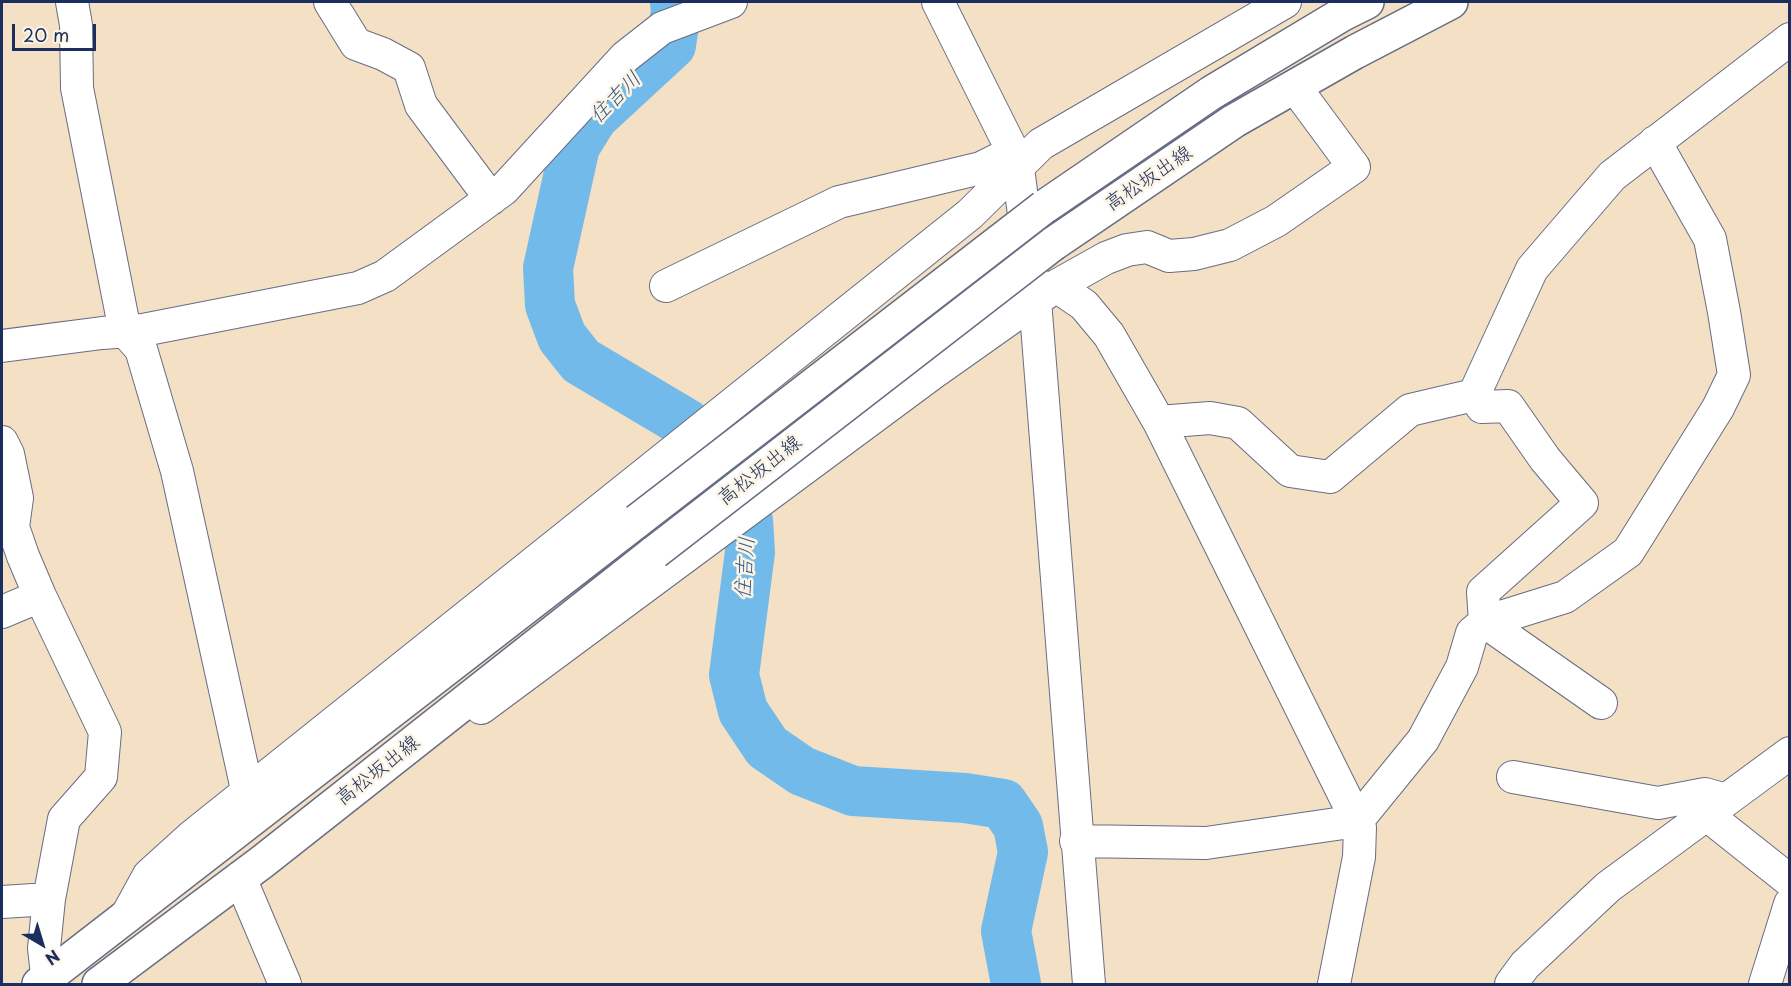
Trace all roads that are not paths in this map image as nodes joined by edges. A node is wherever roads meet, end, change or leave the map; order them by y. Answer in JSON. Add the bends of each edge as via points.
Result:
{"nodes":[{"id":1,"x":72,"y":2,"type":"edge"},
{"id":2,"x":330,"y":2,"type":"edge"},
{"id":3,"x":731,"y":2,"type":"edge"},
{"id":4,"x":938,"y":2,"type":"edge"},
{"id":5,"x":1285,"y":2,"type":"edge"},
{"id":6,"x":1367,"y":2,"type":"edge"},
{"id":7,"x":1451,"y":2,"type":"edge"},
{"id":8,"x":1790,"y":39,"type":"edge"},
{"id":9,"x":1294,"y":87,"type":"junction"},
{"id":10,"x":1655,"y":142,"type":"junction"},
{"id":11,"x":1015,"y":160,"type":"junction"},
{"id":12,"x":491,"y":199,"type":"junction"},
{"id":13,"x":666,"y":286,"type":"dead end"},
{"id":14,"x":1046,"y":293,"type":"junction"},
{"id":15,"x":125,"y":331,"type":"junction"},
{"id":16,"x":2,"y":346,"type":"edge"},
{"id":17,"x":1474,"y":395,"type":"junction"},
{"id":18,"x":1159,"y":422,"type":"junction"},
{"id":19,"x":2,"y":442,"type":"edge"},
{"id":20,"x":40,"y":596,"type":"junction"},
{"id":21,"x":2,"y":612,"type":"edge"},
{"id":22,"x":1485,"y":622,"type":"junction"},
{"id":23,"x":1601,"y":703,"type":"dead end"},
{"id":24,"x":1790,"y":753,"type":"edge"},
{"id":25,"x":1513,"y":777,"type":"dead end"},
{"id":26,"x":248,"y":794,"type":"junction"},
{"id":27,"x":1717,"y":807,"type":"junction"},
{"id":28,"x":1357,"y":821,"type":"junction"},
{"id":29,"x":1076,"y":841,"type":"junction"},
{"id":30,"x":251,"y":870,"type":"junction"},
{"id":31,"x":1790,"y":881,"type":"edge"},
{"id":32,"x":49,"y":899,"type":"junction"},
{"id":33,"x":2,"y":902,"type":"edge"},
{"id":34,"x":1790,"y":904,"type":"edge"},
{"id":35,"x":126,"y":917,"type":"junction"},
{"id":36,"x":45,"y":982,"type":"edge"},
{"id":37,"x":99,"y":984,"type":"edge"},
{"id":38,"x":285,"y":984,"type":"edge"},
{"id":39,"x":1089,"y":984,"type":"edge"},
{"id":40,"x":1334,"y":984,"type":"edge"},
{"id":41,"x":1511,"y":984,"type":"edge"},
{"id":42,"x":1765,"y":984,"type":"edge"}],
"edges":[{"from":1,"to":15,"type":"street","via":[[77,88]]},
{"from":2,"to":12,"type":"street","via":[[356,44],[409,68],[421,105]]},
{"from":3,"to":12,"type":"street","via":[[662,28],[625,57]]},
{"from":4,"to":11,"type":"street"},
{"from":5,"to":11,"type":"street"},
{"from":6,"to":35,"type":"main road","name":"高松坂出線","bridge":true,"via":[[1211,93],[1044,207]]},
{"from":7,"to":9,"type":"main road","name":"高松坂出線"},
{"from":8,"to":10,"type":"street"},
{"from":9,"to":14,"type":"street","via":[[1354,167],[1276,220],[1230,245],[1169,256],[1147,247],[1127,250]]},
{"from":9,"to":30,"type":"main road","name":"高松坂出線","bridge":true,"via":[[1234,121],[1053,244]]},
{"from":10,"to":17,"type":"street","via":[[1612,176],[1532,269]]},
{"from":10,"to":22,"type":"street","via":[[1710,239],[1734,375],[1718,408],[1628,552],[1565,597]]},
{"from":11,"to":13,"type":"street","via":[[839,202]]},
{"from":11,"to":14,"type":"street"},
{"from":11,"to":26,"type":"street","via":[[969,214]]},
{"from":12,"to":15,"type":"street","via":[[385,276],[358,288]]},
{"from":14,"to":18,"type":"street","via":[[1084,305],[1109,335]]},
{"from":14,"to":29,"type":"street"},
{"from":14,"to":30,"type":"street","via":[[296,846]]},
{"from":15,"to":16,"type":"street"},
{"from":15,"to":26,"type":"street","via":[[141,349],[177,471]]},
{"from":17,"to":18,"type":"street","via":[[1410,410],[1330,477],[1290,471],[1238,423],[1210,418]]},
{"from":17,"to":22,"type":"street","via":[[1482,407],[1508,406],[1582,503],[1483,592]]},
{"from":18,"to":28,"type":"street"},
{"from":19,"to":20,"type":"street","via":[[17,498],[13,527]]},
{"from":20,"to":21,"type":"street"},
{"from":20,"to":32,"type":"street","via":[[105,732],[101,777],[64,819]]},
{"from":22,"to":23,"type":"street"},
{"from":22,"to":28,"type":"street","via":[[1472,633],[1462,667],[1423,740]]},
{"from":24,"to":27,"type":"street"},
{"from":25,"to":27,"type":"street","via":[[1659,803],[1705,794]]},
{"from":26,"to":35,"type":"street","via":[[149,874]]},
{"from":27,"to":31,"type":"street"},
{"from":27,"to":41,"type":"street","via":[[1608,887],[1525,965]]},
{"from":28,"to":29,"type":"street","via":[[1206,843]]},
{"from":28,"to":40,"type":"street","via":[[1359,856]]},
{"from":29,"to":39,"type":"street"},
{"from":30,"to":37,"type":"main road","name":"高松坂出線"},
{"from":30,"to":38,"type":"street"},
{"from":32,"to":33,"type":"street"},
{"from":32,"to":36,"type":"street"},
{"from":34,"to":42,"type":"street"},
{"from":35,"to":36,"type":"main road","name":"高松坂出線"}]}
